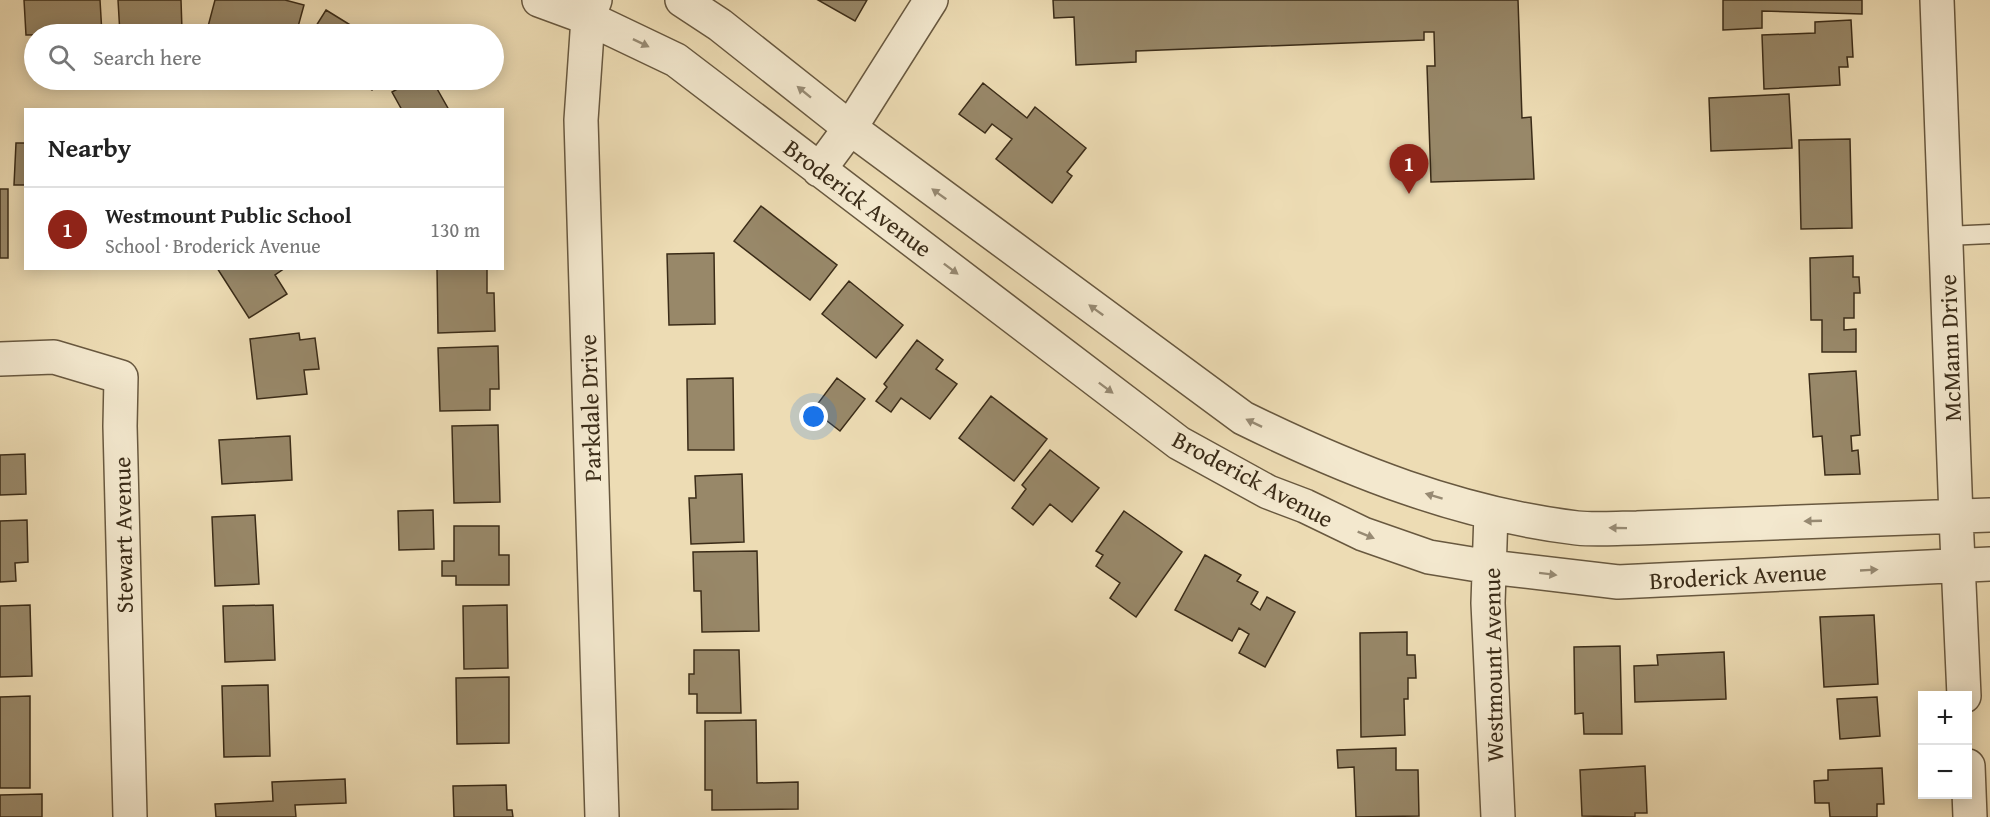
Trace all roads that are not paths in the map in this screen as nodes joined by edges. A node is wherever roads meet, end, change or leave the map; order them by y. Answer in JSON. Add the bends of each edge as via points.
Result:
{"nodes":[{"id":1,"x":539,"y":0,"type":"edge"},
{"id":2,"x":682,"y":0,"type":"edge"},
{"id":3,"x":932,"y":0,"type":"edge"},
{"id":4,"x":1937,"y":0,"type":"edge"},
{"id":5,"x":592,"y":9,"type":"edge"},
{"id":6,"x":850,"y":128,"type":"junction"},
{"id":7,"x":819,"y":170,"type":"junction"},
{"id":8,"x":1990,"y":234,"type":"edge"},
{"id":9,"x":1946,"y":236,"type":"junction"},
{"id":10,"x":0,"y":358,"type":"edge"},
{"id":11,"x":1491,"y":513,"type":"junction"},
{"id":12,"x":1990,"y":515,"type":"edge"},
{"id":13,"x":1956,"y":517,"type":"junction"},
{"id":14,"x":1974,"y":565,"type":"edge"},
{"id":15,"x":1490,"y":567,"type":"junction"},
{"id":16,"x":1964,"y":691,"type":"edge"},
{"id":17,"x":1969,"y":799,"type":"edge"},
{"id":18,"x":130,"y":817,"type":"edge"},
{"id":19,"x":603,"y":817,"type":"edge"},
{"id":20,"x":1498,"y":817,"type":"edge"},
{"id":21,"x":1970,"y":817,"type":"edge"}],
"edges":[{"from":1,"to":5,"type":"street","name":"Broderick Avenue"},
{"from":6,"to":2,"type":"street","name":"Broderick Avenue","one_way":true,"via":[[720,25]]},
{"from":3,"to":6,"type":"street"},
{"from":4,"to":9,"type":"street","name":"McMann Drive"},
{"from":5,"to":7,"type":"street","name":"Broderick Avenue","one_way":true,"via":[[676,60]]},
{"from":5,"to":19,"type":"street","name":"Parkdale Drive","via":[[581,120]]},
{"from":6,"to":7,"type":"street"},
{"from":11,"to":6,"type":"street","name":"Broderick Avenue","one_way":true,"via":[[1376,478],[1244,418]]},
{"from":7,"to":15,"type":"street","name":"Broderick Avenue","one_way":true,"via":[[1179,443],[1268,492],[1363,534],[1429,556]]},
{"from":8,"to":9,"type":"lane"},
{"from":9,"to":13,"type":"street","name":"McMann Drive"},
{"from":10,"to":18,"type":"street","name":"Stewart Avenue","via":[[54,357],[121,377]]},
{"from":13,"to":11,"type":"street","name":"Broderick Avenue","one_way":true,"via":[[1579,528]]},
{"from":11,"to":15,"type":"street","name":"Westmount Avenue"},
{"from":12,"to":13,"type":"street","name":"Broderick Avenue"},
{"from":13,"to":14,"type":"street","name":"McMann Drive"},
{"from":15,"to":14,"type":"street","name":"Broderick Avenue","one_way":true,"via":[[1618,582]]},
{"from":14,"to":16,"type":"street","name":"McMann Drive"},
{"from":15,"to":20,"type":"street","name":"Westmount Avenue","via":[[1488,603]]},
{"from":17,"to":21,"type":"street"}]}
